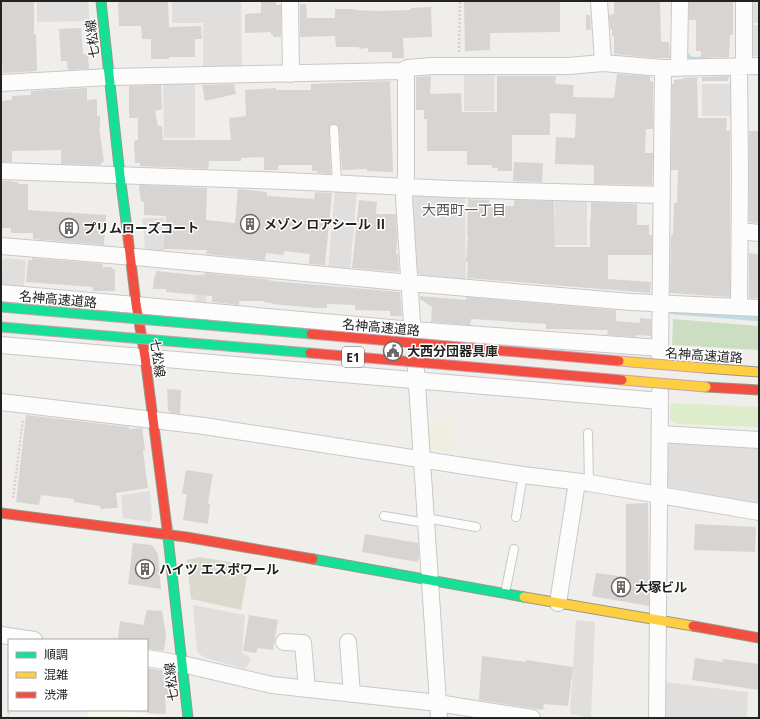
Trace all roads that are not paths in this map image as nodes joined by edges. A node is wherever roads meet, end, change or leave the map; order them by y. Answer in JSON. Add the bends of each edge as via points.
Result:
{"nodes":[{"id":1,"x":101,"y":1,"type":"edge"},
{"id":2,"x":290,"y":1,"type":"edge"},
{"id":3,"x":599,"y":1,"type":"edge"},
{"id":4,"x":680,"y":1,"type":"edge"},
{"id":5,"x":744,"y":1,"type":"edge"},
{"id":6,"x":603,"y":63,"type":"junction"},
{"id":7,"x":747,"y":66,"type":"edge"},
{"id":8,"x":679,"y":67,"type":"junction"},
{"id":9,"x":663,"y":68,"type":"junction"},
{"id":10,"x":406,"y":69,"type":"junction"},
{"id":11,"x":291,"y":74,"type":"junction"},
{"id":12,"x":109,"y":77,"type":"junction"},
{"id":13,"x":1,"y":83,"type":"edge"},
{"id":14,"x":334,"y":129,"type":"dead end"},
{"id":15,"x":1,"y":171,"type":"edge"},
{"id":16,"x":120,"y":176,"type":"junction"},
{"id":17,"x":337,"y":184,"type":"junction"},
{"id":18,"x":405,"y":187,"type":"junction"},
{"id":19,"x":662,"y":195,"type":"junction"},
{"id":20,"x":740,"y":231,"type":"junction"},
{"id":21,"x":759,"y":233,"type":"edge"},
{"id":22,"x":1,"y":246,"type":"edge"},
{"id":23,"x":131,"y":257,"type":"junction"},
{"id":24,"x":410,"y":283,"type":"junction"},
{"id":25,"x":1,"y":293,"type":"edge"},
{"id":26,"x":661,"y":303,"type":"junction"},
{"id":27,"x":136,"y":304,"type":"junction"},
{"id":28,"x":739,"y":306,"type":"junction"},
{"id":29,"x":1,"y":307,"type":"edge"},
{"id":30,"x":759,"y":308,"type":"edge"},
{"id":31,"x":1,"y":327,"type":"edge"},
{"id":32,"x":413,"y":330,"type":"junction"},
{"id":33,"x":1,"y":345,"type":"edge"},
{"id":34,"x":660,"y":348,"type":"junction"},
{"id":35,"x":145,"y":357,"type":"junction"},
{"id":36,"x":759,"y":372,"type":"edge"},
{"id":37,"x":416,"y":380,"type":"junction"},
{"id":38,"x":759,"y":390,"type":"edge"},
{"id":39,"x":660,"y":401,"type":"junction"},
{"id":40,"x":1,"y":402,"type":"edge"},
{"id":41,"x":153,"y":420,"type":"junction"},
{"id":42,"x":588,"y":433,"type":"dead end"},
{"id":43,"x":660,"y":434,"type":"junction"},
{"id":44,"x":759,"y":440,"type":"edge"},
{"id":45,"x":421,"y":459,"type":"junction"},
{"id":46,"x":523,"y":475,"type":"junction"},
{"id":47,"x":583,"y":482,"type":"junction"},
{"id":48,"x":659,"y":495,"type":"junction"},
{"id":49,"x":759,"y":512,"type":"edge"},
{"id":50,"x":384,"y":516,"type":"dead end"},
{"id":51,"x":4,"y":517,"type":"edge"},
{"id":52,"x":516,"y":517,"type":"dead end"},
{"id":53,"x":426,"y":520,"type":"junction"},
{"id":54,"x":476,"y":528,"type":"dead end"},
{"id":55,"x":168,"y":534,"type":"junction"},
{"id":56,"x":514,"y":549,"type":"dead end"},
{"id":57,"x":430,"y":580,"type":"junction"},
{"id":58,"x":505,"y":593,"type":"junction"},
{"id":59,"x":558,"y":603,"type":"junction"},
{"id":60,"x":658,"y":620,"type":"junction"},
{"id":61,"x":1,"y":635,"type":"edge"},
{"id":62,"x":759,"y":638,"type":"edge"},
{"id":63,"x":27,"y":639,"type":"edge"},
{"id":64,"x":284,"y":642,"type":"dead end"},
{"id":65,"x":348,"y":642,"type":"dead end"},
{"id":66,"x":148,"y":658,"type":"edge"},
{"id":67,"x":182,"y":664,"type":"junction"},
{"id":68,"x":307,"y":689,"type":"junction"},
{"id":69,"x":352,"y":694,"type":"junction"},
{"id":70,"x":438,"y":711,"type":"edge"},
{"id":71,"x":188,"y":718,"type":"edge"},
{"id":72,"x":532,"y":718,"type":"edge"},
{"id":73,"x":657,"y":718,"type":"edge"}],
"edges":[{"from":1,"to":12,"type":"main road","name":"七松線"},
{"from":2,"to":11,"type":"street"},
{"from":3,"to":6,"type":"street"},
{"from":4,"to":8,"type":"street"},
{"from":5,"to":7,"type":"street"},
{"from":6,"to":9,"type":"street"},
{"from":6,"to":10,"type":"street","via":[[568,66],[432,66]]},
{"from":7,"to":8,"type":"street"},
{"from":7,"to":20,"type":"street"},
{"from":8,"to":9,"type":"street"},
{"from":9,"to":19,"type":"street"},
{"from":10,"to":11,"type":"street"},
{"from":10,"to":18,"type":"street"},
{"from":11,"to":12,"type":"street"},
{"from":12,"to":13,"type":"street"},
{"from":12,"to":16,"type":"main road","name":"七松線"},
{"from":14,"to":17,"type":"lane"},
{"from":15,"to":16,"type":"street"},
{"from":16,"to":17,"type":"street"},
{"from":16,"to":23,"type":"main road","name":"七松線"},
{"from":17,"to":18,"type":"street"},
{"from":18,"to":19,"type":"street"},
{"from":18,"to":24,"type":"street"},
{"from":19,"to":26,"type":"street"},
{"from":20,"to":21,"type":"street"},
{"from":20,"to":28,"type":"street"},
{"from":22,"to":23,"type":"street"},
{"from":23,"to":24,"type":"street"},
{"from":23,"to":27,"type":"main road","name":"七松線"},
{"from":24,"to":26,"type":"street"},
{"from":24,"to":32,"type":"street"},
{"from":25,"to":27,"type":"street"},
{"from":26,"to":28,"type":"street"},
{"from":26,"to":34,"type":"street"},
{"from":27,"to":32,"type":"street"},
{"from":27,"to":35,"type":"main road","name":"七松線"},
{"from":28,"to":30,"type":"street"},
{"from":29,"to":36,"type":"main road","name":"名神高速道路","number":"E1","bridge":true},
{"from":31,"to":38,"type":"main road","number":"E1","bridge":true},
{"from":32,"to":34,"type":"street"},
{"from":32,"to":37,"type":"street"},
{"from":33,"to":35,"type":"street"},
{"from":34,"to":39,"type":"street"},
{"from":35,"to":37,"type":"street"},
{"from":35,"to":41,"type":"main road","name":"七松線"},
{"from":37,"to":39,"type":"street"},
{"from":37,"to":45,"type":"street"},
{"from":39,"to":43,"type":"street"},
{"from":40,"to":41,"type":"street"},
{"from":41,"to":45,"type":"street"},
{"from":41,"to":55,"type":"main road","name":"七松線"},
{"from":42,"to":47,"type":"lane"},
{"from":43,"to":44,"type":"street"},
{"from":43,"to":48,"type":"street"},
{"from":45,"to":46,"type":"street"},
{"from":45,"to":53,"type":"street"},
{"from":46,"to":47,"type":"street"},
{"from":46,"to":52,"type":"lane"},
{"from":47,"to":48,"type":"street"},
{"from":47,"to":59,"type":"street"},
{"from":48,"to":49,"type":"street"},
{"from":48,"to":60,"type":"street"},
{"from":50,"to":53,"type":"lane"},
{"from":51,"to":55,"type":"main road"},
{"from":53,"to":54,"type":"lane"},
{"from":53,"to":57,"type":"street"},
{"from":55,"to":57,"type":"main road"},
{"from":55,"to":67,"type":"main road","name":"七松線"},
{"from":56,"to":58,"type":"lane"},
{"from":57,"to":58,"type":"main road"},
{"from":57,"to":70,"type":"street"},
{"from":58,"to":59,"type":"main road"},
{"from":59,"to":60,"type":"main road"},
{"from":60,"to":62,"type":"main road"},
{"from":60,"to":73,"type":"street"},
{"from":61,"to":63,"type":"street"},
{"from":64,"to":68,"type":"street","via":[[303,643]]},
{"from":65,"to":69,"type":"street"},
{"from":66,"to":67,"type":"street"},
{"from":67,"to":68,"type":"street","via":[[256,682]]},
{"from":67,"to":71,"type":"main road","name":"七松線"},
{"from":68,"to":69,"type":"street"},
{"from":69,"to":70,"type":"street"},
{"from":70,"to":72,"type":"street"}]}
